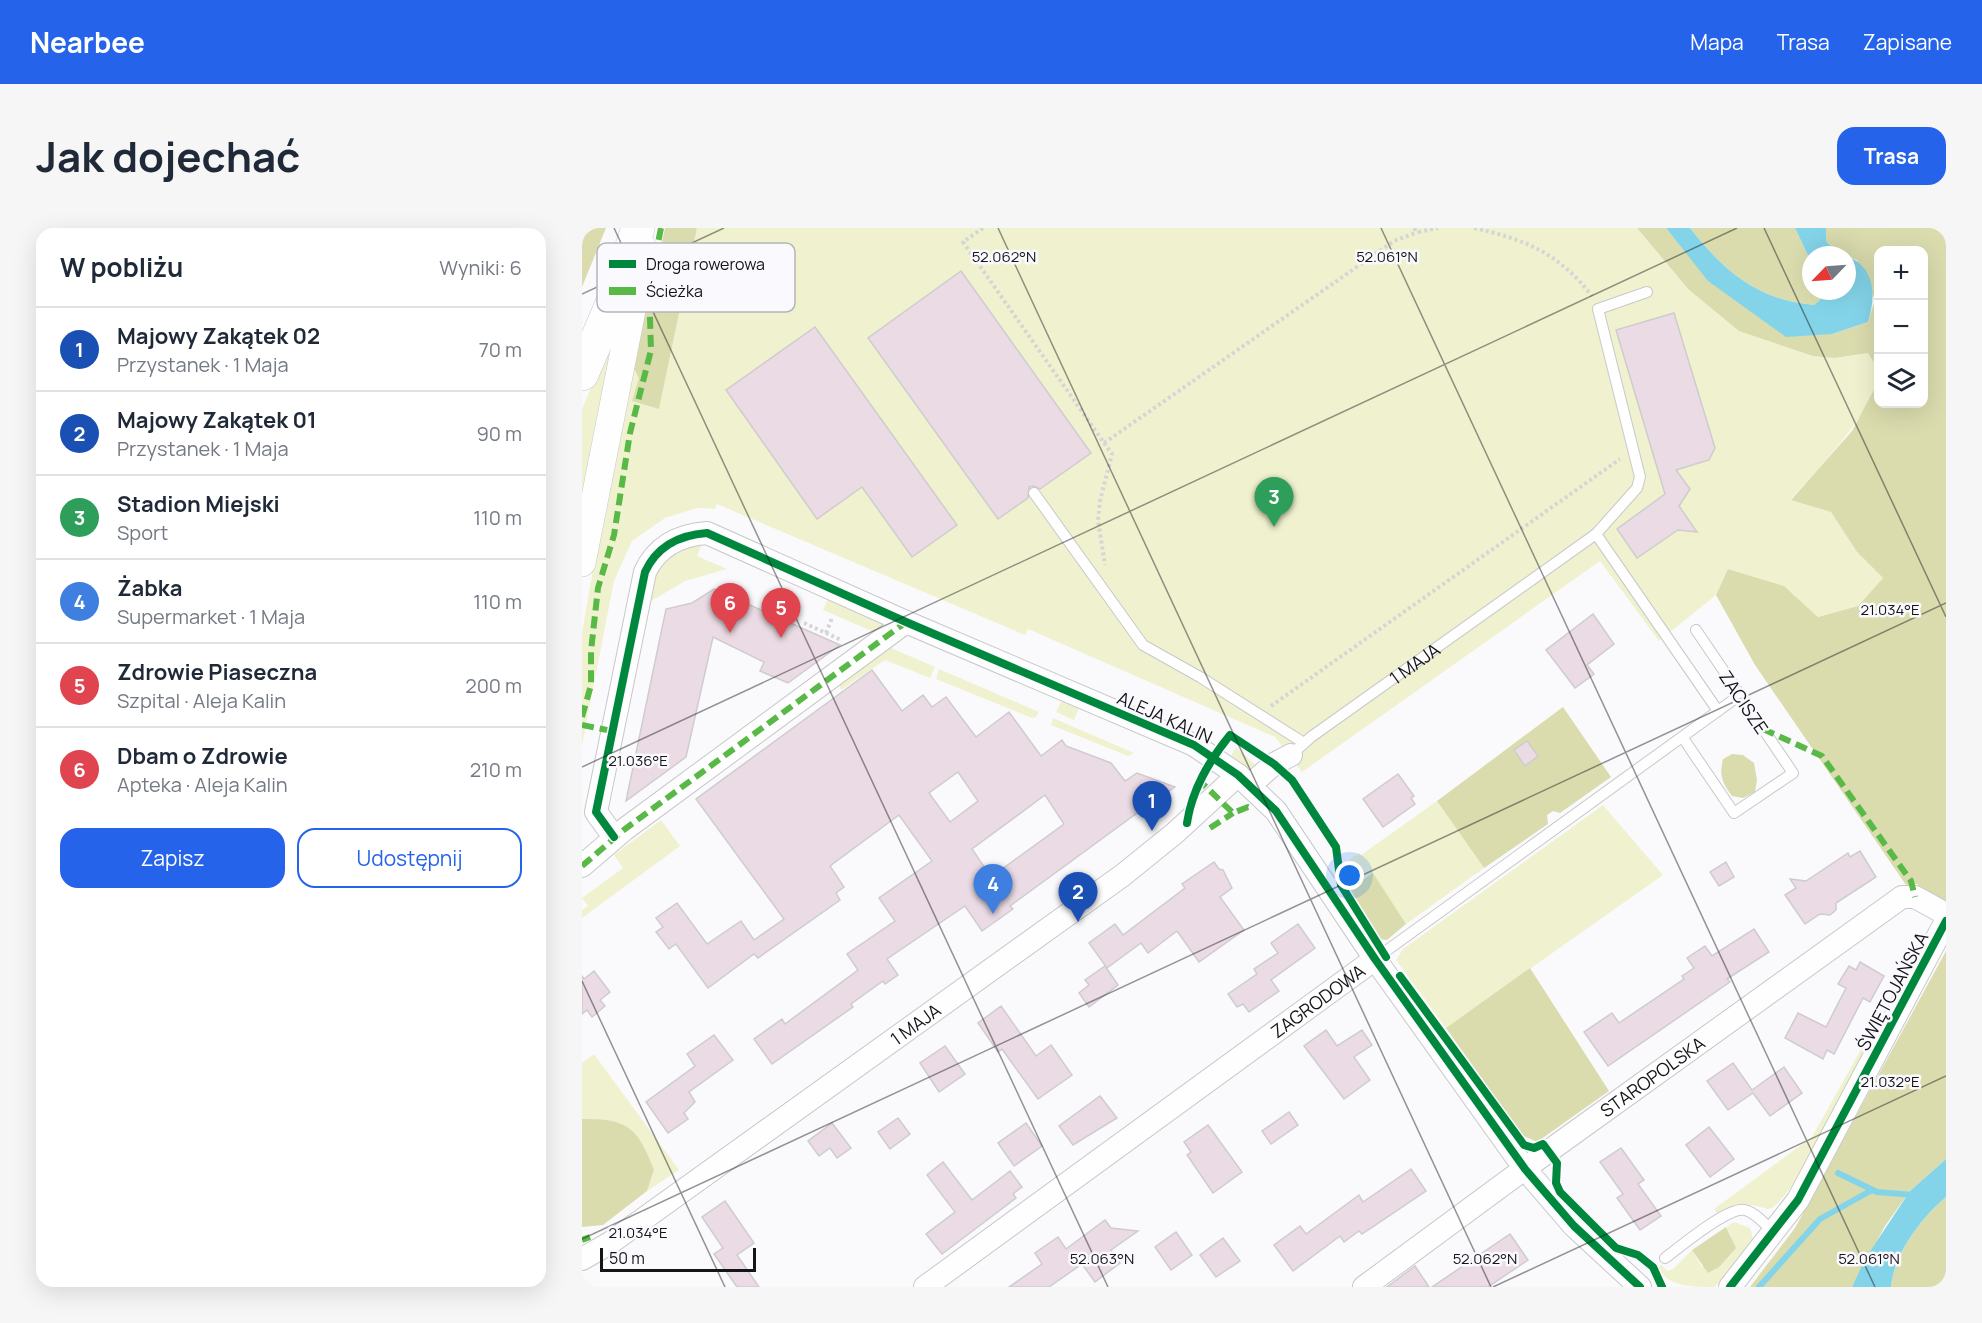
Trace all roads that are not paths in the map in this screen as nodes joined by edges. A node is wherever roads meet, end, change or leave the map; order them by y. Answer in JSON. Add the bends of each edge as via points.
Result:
{"nodes":[{"id":1,"x":638,"y":228,"type":"edge"},
{"id":2,"x":643,"y":228,"type":"edge"},
{"id":3,"x":633,"y":243,"type":"edge"},
{"id":4,"x":642,"y":243,"type":"edge"},
{"id":5,"x":1647,"y":292,"type":"dead end"},
{"id":6,"x":608,"y":312,"type":"edge"},
{"id":7,"x":632,"y":312,"type":"edge"},
{"id":8,"x":582,"y":374,"type":"edge"},
{"id":9,"x":1034,"y":493,"type":"dead end"},
{"id":10,"x":1596,"y":534,"type":"junction"},
{"id":11,"x":582,"y":563,"type":"edge"},
{"id":12,"x":906,"y":622,"type":"junction"},
{"id":13,"x":1696,"y":630,"type":"dead end"},
{"id":14,"x":1740,"y":695,"type":"junction"},
{"id":15,"x":1718,"y":711,"type":"junction"},
{"id":16,"x":1683,"y":738,"type":"junction"},
{"id":17,"x":1298,"y":749,"type":"junction"},
{"id":18,"x":1244,"y":780,"type":"junction"},
{"id":19,"x":614,"y":837,"type":"junction"},
{"id":20,"x":582,"y":866,"type":"edge"},
{"id":21,"x":1946,"y":914,"type":"edge"},
{"id":22,"x":1946,"y":921,"type":"edge"},
{"id":23,"x":1375,"y":959,"type":"junction"},
{"id":24,"x":1525,"y":1169,"type":"junction"},
{"id":25,"x":1773,"y":1233,"type":"junction"},
{"id":26,"x":1665,"y":1258,"type":"dead end"},
{"id":27,"x":582,"y":1259,"type":"edge"},
{"id":28,"x":1636,"y":1286,"type":"edge"},
{"id":29,"x":925,"y":1287,"type":"edge"},
{"id":30,"x":1364,"y":1287,"type":"edge"},
{"id":31,"x":1730,"y":1287,"type":"edge"}],
"edges":[{"from":1,"to":3,"type":"main road"},
{"from":2,"to":4,"type":"street"},
{"from":5,"to":10,"type":"lane","name":"1 MAJA","via":[[1598,309],[1640,477],[1637,488]]},
{"from":6,"to":8,"type":"main road"},
{"from":7,"to":11,"type":"street"},
{"from":9,"to":17,"type":"lane","via":[[1143,645],[1258,715]]},
{"from":10,"to":15,"type":"lane"},
{"from":10,"to":17,"type":"lane","name":"1 MAJA"},
{"from":12,"to":18,"type":"street","name":"ALEJA KALIN","via":[[1194,745]]},
{"from":12,"to":19,"type":"street"},
{"from":12,"to":19,"type":"street","name":"ALEJA KALIN","via":[[707,532],[690,534],[668,544],[654,555],[645,572],[596,812]]},
{"from":13,"to":14,"type":"lane","name":"ZACISZE"},
{"from":14,"to":15,"type":"lane","name":"ZAGRODOWA"},
{"from":14,"to":16,"type":"lane","name":"ZACISZE","via":[[1792,773],[1734,813]]},
{"from":15,"to":16,"type":"lane","name":"ZAGRODOWA"},
{"from":16,"to":23,"type":"lane","name":"ZAGRODOWA"},
{"from":17,"to":18,"type":"street","name":"1 MAJA"},
{"from":18,"to":23,"type":"street","name":"ALEJA KALIN","via":[[1276,811]]},
{"from":18,"to":27,"type":"street","name":"1 MAJA","via":[[1123,875]]},
{"from":19,"to":20,"type":"street","via":[[607,848]]},
{"from":21,"to":24,"type":"street","name":"STAROPOLSKA","via":[[1915,897],[1902,897]]},
{"from":22,"to":25,"type":"street","name":"ŚWIĘTOJAŃSKA","via":[[1798,1200]]},
{"from":23,"to":24,"type":"street","name":"ALEJA KALIN"},
{"from":23,"to":29,"type":"street","name":"ZAGRODOWA"},
{"from":24,"to":28,"type":"street","name":"ALEJA KALIN","via":[[1574,1226]]},
{"from":24,"to":30,"type":"street","name":"STAROPOLSKA"},
{"from":25,"to":26,"type":"lane","via":[[1758,1217],[1738,1210]]},
{"from":25,"to":31,"type":"street","name":"ŚWIĘTOJAŃSKA"}]}
